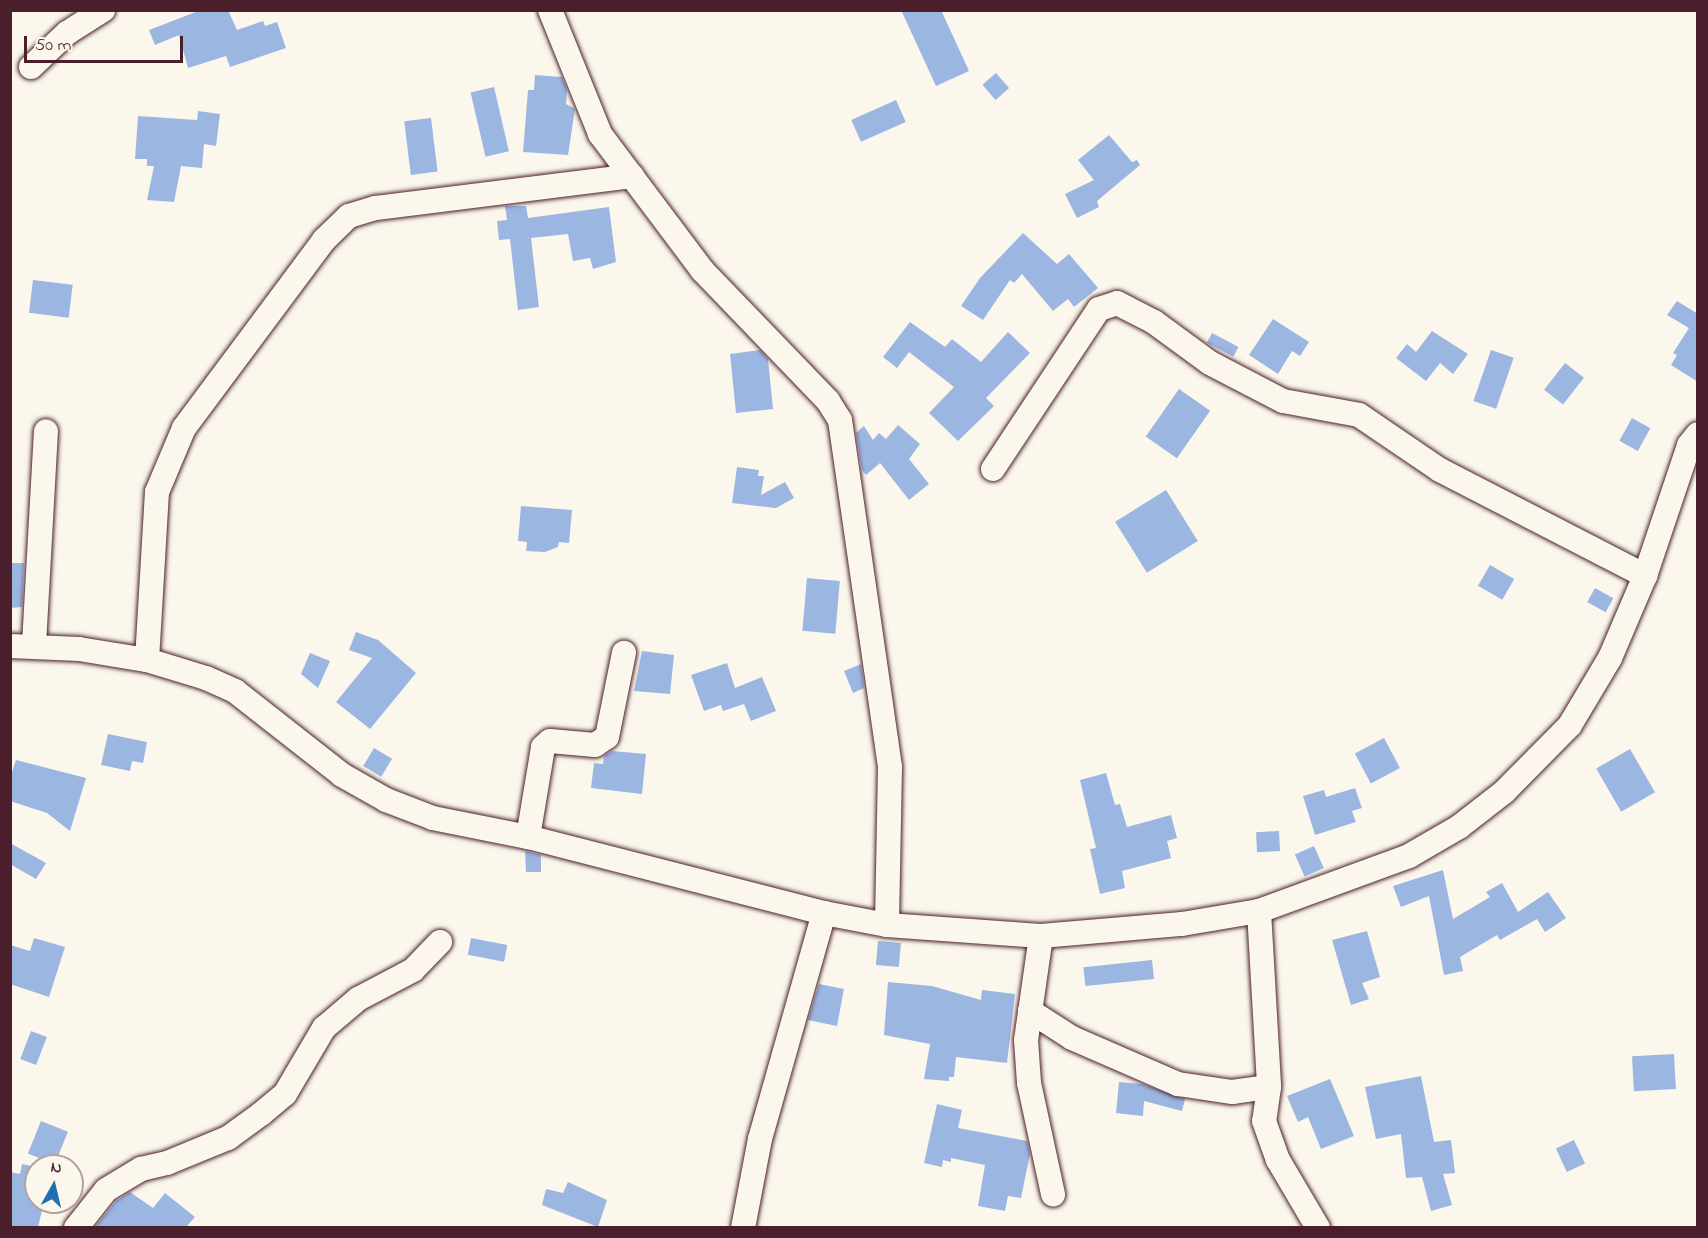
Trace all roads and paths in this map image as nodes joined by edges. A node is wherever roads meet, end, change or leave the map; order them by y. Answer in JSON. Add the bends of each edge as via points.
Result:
{"nodes":[{"id":1,"x":103,"y":10,"type":"edge"},
{"id":2,"x":550,"y":10,"type":"edge"},
{"id":3,"x":31,"y":67,"type":"dead end"},
{"id":4,"x":632,"y":176,"type":"junction"},
{"id":5,"x":46,"y":431,"type":"dead end"},
{"id":6,"x":1698,"y":434,"type":"edge"},
{"id":7,"x":993,"y":469,"type":"dead end"},
{"id":8,"x":1645,"y":576,"type":"junction"},
{"id":9,"x":22,"y":646,"type":"edge"},
{"id":10,"x":624,"y":653,"type":"dead end"},
{"id":11,"x":147,"y":660,"type":"junction"},
{"id":12,"x":528,"y":837,"type":"junction"},
{"id":13,"x":1259,"y":911,"type":"junction"},
{"id":14,"x":824,"y":913,"type":"junction"},
{"id":15,"x":887,"y":925,"type":"junction"},
{"id":16,"x":1041,"y":936,"type":"junction"},
{"id":17,"x":440,"y":942,"type":"dead end"},
{"id":18,"x":1030,"y":1011,"type":"junction"},
{"id":19,"x":1269,"y":1087,"type":"junction"},
{"id":20,"x":1053,"y":1194,"type":"dead end"},
{"id":21,"x":76,"y":1227,"type":"edge"},
{"id":22,"x":743,"y":1227,"type":"edge"},
{"id":23,"x":1318,"y":1227,"type":"edge"}],
"edges":[{"from":1,"to":3,"type":"street","via":[[67,33]]},
{"from":2,"to":4,"type":"street","via":[[600,134]]},
{"from":4,"to":11,"type":"street","via":[[376,208],[349,216],[324,240],[184,428],[161,481],[157,492]]},
{"from":4,"to":15,"type":"street","via":[[702,270],[828,401],[840,420],[890,767]]},
{"from":5,"to":9,"type":"street"},
{"from":6,"to":8,"type":"street","via":[[1689,445]]},
{"from":7,"to":8,"type":"street","via":[[1099,309],[1117,303],[1154,322],[1210,363],[1283,401],[1359,415],[1440,470]]},
{"from":8,"to":13,"type":"street","via":[[1610,658],[1570,725],[1504,792],[1459,827],[1408,856]]},
{"from":9,"to":11,"type":"street"},
{"from":10,"to":12,"type":"street","via":[[607,737],[595,746],[550,741],[543,747]]},
{"from":11,"to":12,"type":"street","via":[[235,691],[342,775],[386,800],[433,818]]},
{"from":12,"to":14,"type":"street"},
{"from":13,"to":16,"type":"street","via":[[1121,932]]},
{"from":13,"to":19,"type":"street"},
{"from":14,"to":15,"type":"street"},
{"from":14,"to":22,"type":"street","via":[[760,1139]]},
{"from":15,"to":16,"type":"street"},
{"from":16,"to":18,"type":"street"},
{"from":17,"to":21,"type":"street","via":[[413,970],[358,999],[324,1028],[285,1094],[261,1114],[228,1138],[167,1163],[141,1169],[106,1190]]},
{"from":18,"to":19,"type":"street","via":[[1072,1038],[1178,1084],[1232,1092]]},
{"from":18,"to":20,"type":"street","via":[[1026,1040],[1029,1083]]},
{"from":19,"to":23,"type":"street","via":[[1264,1121],[1278,1160]]}]}
